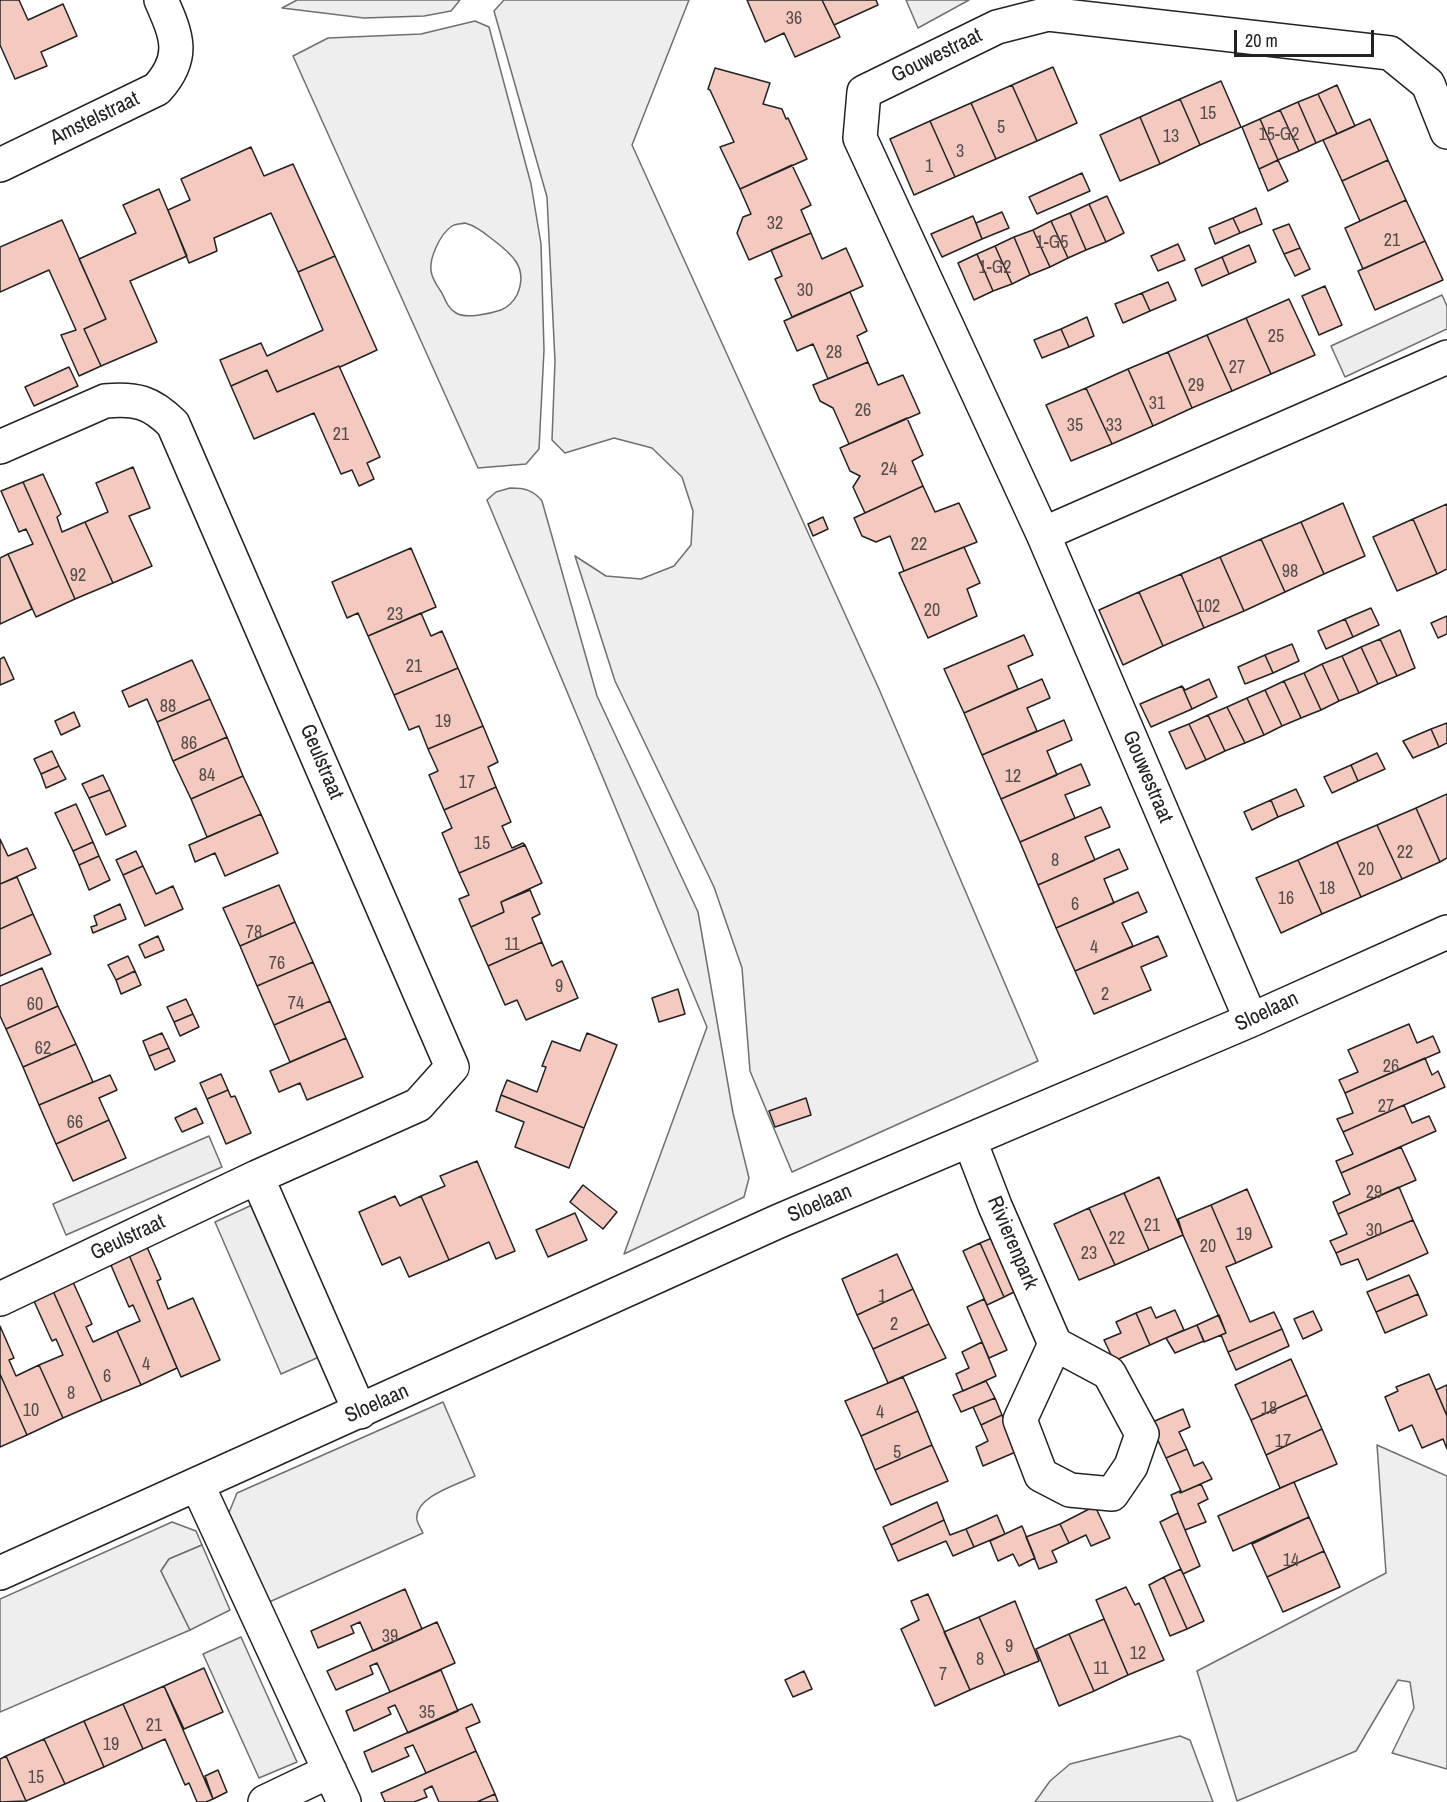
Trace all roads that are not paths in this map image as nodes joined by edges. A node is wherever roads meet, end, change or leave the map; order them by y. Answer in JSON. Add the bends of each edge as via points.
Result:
{"nodes":[{"id":1,"x":161,"y":0,"type":"edge"},
{"id":2,"x":1447,"y":132,"type":"edge"},
{"id":3,"x":0,"y":165,"type":"edge"},
{"id":4,"x":1447,"y":357,"type":"edge"},
{"id":5,"x":0,"y":447,"type":"edge"},
{"id":6,"x":1043,"y":534,"type":"junction"},
{"id":7,"x":1447,"y":932,"type":"edge"},
{"id":8,"x":1251,"y":1020,"type":"junction"},
{"id":9,"x":970,"y":1141,"type":"junction"},
{"id":10,"x":257,"y":1177,"type":"junction"},
{"id":11,"x":0,"y":1299,"type":"edge"},
{"id":12,"x":1055,"y":1344,"type":"junction"},
{"id":13,"x":360,"y":1412,"type":"junction"},
{"id":14,"x":197,"y":1484,"type":"junction"},
{"id":15,"x":0,"y":1573,"type":"edge"},
{"id":16,"x":330,"y":1771,"type":"junction"},
{"id":17,"x":265,"y":1802,"type":"edge"},
{"id":18,"x":344,"y":1802,"type":"edge"}],
"edges":[{"from":1,"to":3,"type":"street","name":"Amstelstraat","via":[[177,41],[176,59],[169,76],[157,89]]},
{"from":2,"to":6,"type":"street","name":"Gouwestraat","via":[[1428,84],[1390,53],[1048,14],[997,27],[864,92],[860,138]]},
{"from":4,"to":6,"type":"street"},
{"from":5,"to":10,"type":"street","name":"Geulstraat","via":[[105,401],[142,402],[159,410],[173,424],[453,1067],[418,1105]]},
{"from":6,"to":8,"type":"street","name":"Gouwestraat"},
{"from":7,"to":8,"type":"street","name":"Sloelaan"},
{"from":8,"to":9,"type":"street","name":"Sloelaan"},
{"from":9,"to":12,"type":"street","name":"Rivierenpark"},
{"from":9,"to":13,"type":"street","name":"Sloelaan","via":[[768,1226]]},
{"from":10,"to":11,"type":"street","name":"Geulstraat"},
{"from":10,"to":13,"type":"street"},
{"from":12,"to":12,"type":"street","via":[[1109,1372],[1142,1434],[1131,1466],[1112,1494],[1071,1490],[1041,1475],[1020,1420]]},
{"from":13,"to":14,"type":"street","name":"Sloelaan"},
{"from":14,"to":15,"type":"street","name":"Sloelaan"},
{"from":14,"to":16,"type":"street"},
{"from":16,"to":17,"type":"street"},
{"from":16,"to":18,"type":"street"}]}
